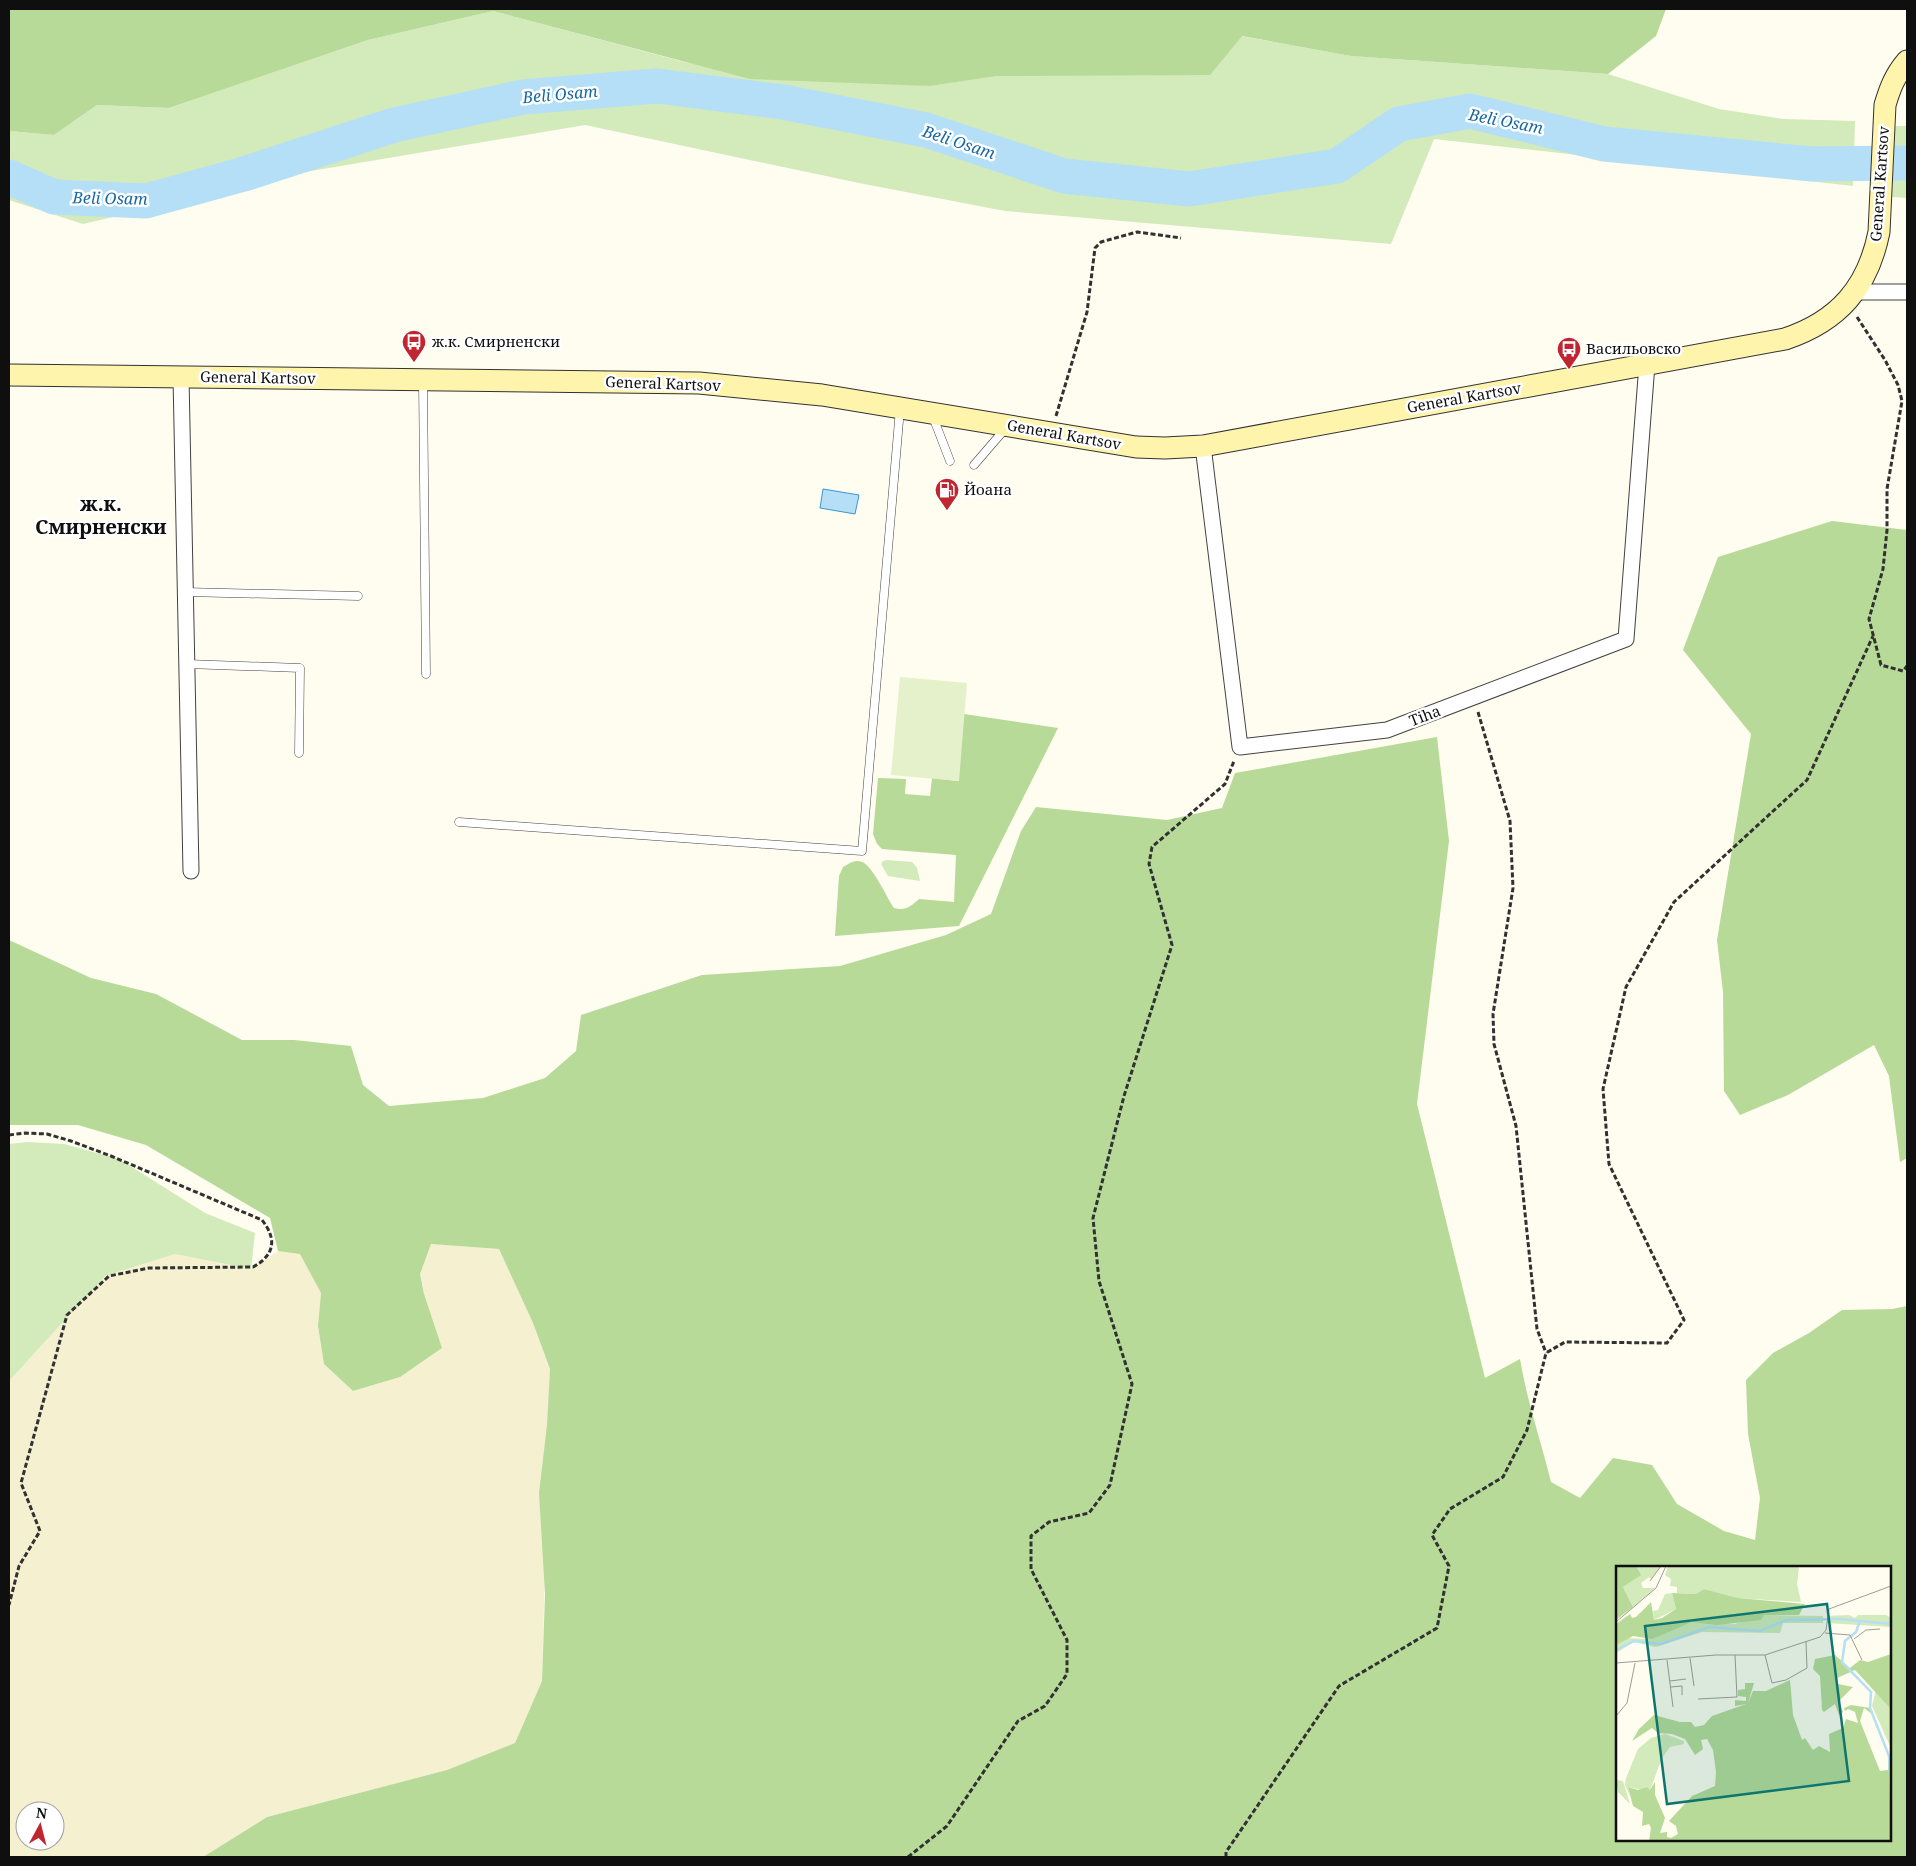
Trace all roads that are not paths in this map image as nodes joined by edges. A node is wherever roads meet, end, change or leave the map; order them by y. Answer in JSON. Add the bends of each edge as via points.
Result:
{"nodes":[{"id":1,"x":1907,"y":61,"type":"edge"},
{"id":2,"x":1907,"y":292,"type":"edge"},
{"id":3,"x":1850,"y":297,"type":"junction"},
{"id":4,"x":1647,"y":364,"type":"junction"},
{"id":5,"x":9,"y":375,"type":"edge"},
{"id":6,"x":181,"y":377,"type":"junction"},
{"id":7,"x":423,"y":380,"type":"junction"},
{"id":8,"x":900,"y":407,"type":"junction"},
{"id":9,"x":930,"y":412,"type":"junction"},
{"id":10,"x":1008,"y":425,"type":"junction"},
{"id":11,"x":1203,"y":446,"type":"junction"},
{"id":12,"x":950,"y":462,"type":"dead end"},
{"id":13,"x":974,"y":465,"type":"dead end"},
{"id":14,"x":185,"y":592,"type":"junction"},
{"id":15,"x":358,"y":596,"type":"dead end"},
{"id":16,"x":187,"y":664,"type":"junction"},
{"id":17,"x":426,"y":674,"type":"dead end"},
{"id":18,"x":299,"y":753,"type":"dead end"},
{"id":19,"x":459,"y":822,"type":"dead end"},
{"id":20,"x":191,"y":871,"type":"dead end"}],
"edges":[{"from":1,"to":3,"type":"main road","name":"General Kartsov","via":[[1897,73],[1885,105],[1879,232],[1875,251]]},
{"from":2,"to":3,"type":"street"},
{"from":3,"to":4,"type":"main road","name":"General Kartsov","via":[[1818,325],[1785,339]]},
{"from":4,"to":11,"type":"main road","name":"General Kartsov"},
{"from":4,"to":11,"type":"street","name":"Tiha","via":[[1626,639],[1388,730],[1240,746]]},
{"from":5,"to":6,"type":"main road","name":"General Kartsov"},
{"from":6,"to":7,"type":"main road","name":"General Kartsov"},
{"from":6,"to":14,"type":"street"},
{"from":7,"to":8,"type":"main road","name":"General Kartsov","via":[[700,383],[805,393]]},
{"from":7,"to":17,"type":"lane"},
{"from":8,"to":9,"type":"main road","name":"General Kartsov"},
{"from":8,"to":19,"type":"lane","via":[[862,851]]},
{"from":9,"to":10,"type":"main road","name":"General Kartsov"},
{"from":9,"to":12,"type":"lane"},
{"from":10,"to":11,"type":"main road","name":"General Kartsov","via":[[1136,447]]},
{"from":10,"to":13,"type":"lane"},
{"from":14,"to":15,"type":"lane"},
{"from":14,"to":16,"type":"street"},
{"from":16,"to":18,"type":"lane","via":[[300,668]]},
{"from":16,"to":20,"type":"street"}]}
